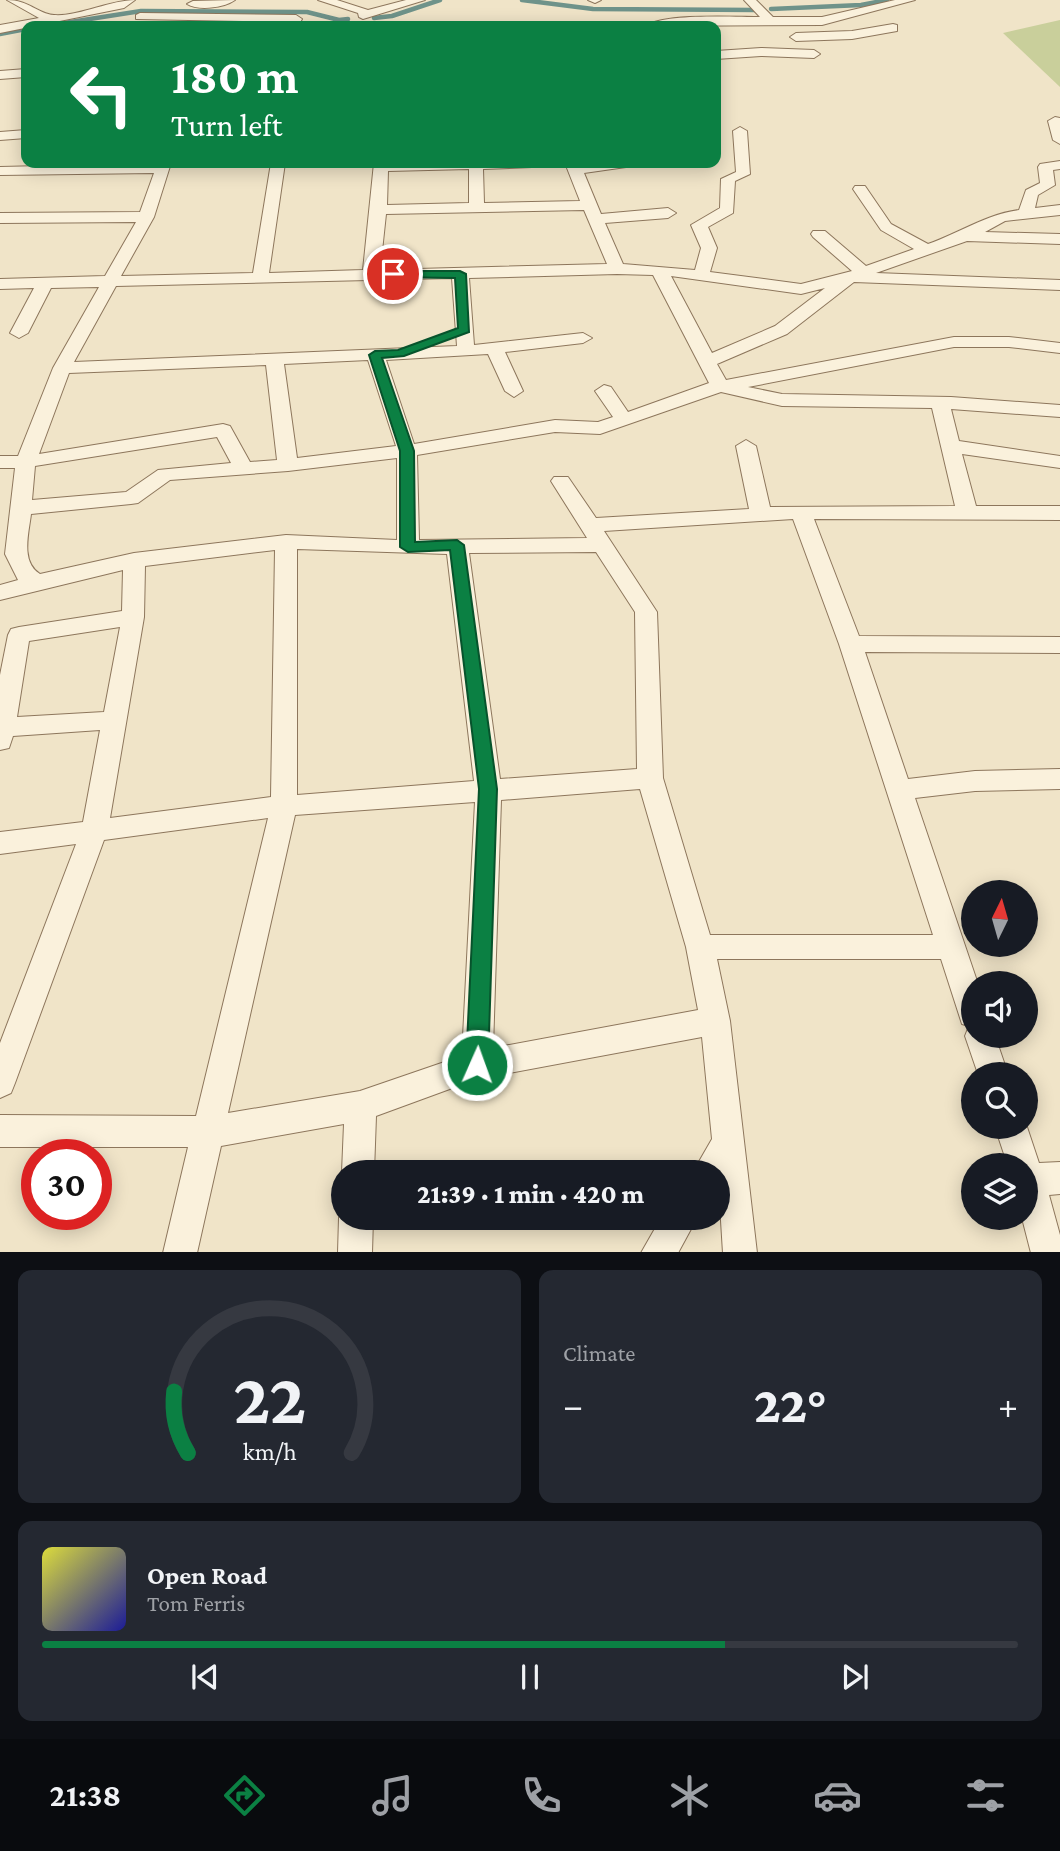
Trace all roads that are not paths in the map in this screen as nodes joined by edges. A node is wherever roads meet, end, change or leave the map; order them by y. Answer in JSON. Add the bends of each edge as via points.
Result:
{"nodes":[{"id":1,"x":12,"y":0,"type":"edge"},
{"id":2,"x":229,"y":0,"type":"edge"},
{"id":3,"x":324,"y":0,"type":"edge"},
{"id":4,"x":419,"y":0,"type":"edge"},
{"id":5,"x":750,"y":0,"type":"edge"},
{"id":6,"x":909,"y":0,"type":"edge"},
{"id":7,"x":0,"y":3,"type":"edge"},
{"id":8,"x":126,"y":3,"type":"edge"},
{"id":9,"x":363,"y":13,"type":"edge"},
{"id":10,"x":140,"y":17,"type":"dead end"},
{"id":11,"x":51,"y":19,"type":"junction"},
{"id":12,"x":41,"y":21,"type":"edge"},
{"id":13,"x":295,"y":21,"type":"edge"},
{"id":14,"x":786,"y":22,"type":"junction"},
{"id":15,"x":772,"y":23,"type":"junction"},
{"id":16,"x":721,"y":24,"type":"edge"},
{"id":17,"x":21,"y":25,"type":"edge"},
{"id":18,"x":893,"y":28,"type":"dead end"},
{"id":19,"x":0,"y":29,"type":"edge"},
{"id":20,"x":814,"y":54,"type":"dead end"},
{"id":21,"x":721,"y":55,"type":"edge"},
{"id":22,"x":21,"y":73,"type":"edge"},
{"id":23,"x":0,"y":75,"type":"edge"},
{"id":24,"x":1055,"y":121,"type":"dead end"},
{"id":25,"x":740,"y":131,"type":"dead end"},
{"id":26,"x":21,"y":134,"type":"edge"},
{"id":27,"x":0,"y":136,"type":"edge"},
{"id":28,"x":1060,"y":140,"type":"edge"},
{"id":29,"x":1060,"y":165,"type":"edge"},
{"id":30,"x":98,"y":168,"type":"edge"},
{"id":31,"x":162,"y":168,"type":"edge"},
{"id":32,"x":277,"y":168,"type":"edge"},
{"id":33,"x":382,"y":168,"type":"edge"},
{"id":34,"x":477,"y":168,"type":"edge"},
{"id":35,"x":574,"y":168,"type":"edge"},
{"id":36,"x":0,"y":171,"type":"edge"},
{"id":37,"x":860,"y":189,"type":"dead end"},
{"id":38,"x":477,"y":208,"type":"junction"},
{"id":39,"x":379,"y":210,"type":"junction"},
{"id":40,"x":1060,"y":210,"type":"edge"},
{"id":41,"x":594,"y":212,"type":"junction"},
{"id":42,"x":1026,"y":212,"type":"junction"},
{"id":43,"x":668,"y":213,"type":"dead end"},
{"id":44,"x":146,"y":217,"type":"junction"},
{"id":45,"x":0,"y":218,"type":"edge"},
{"id":46,"x":819,"y":234,"type":"dead end"},
{"id":47,"x":965,"y":236,"type":"junction"},
{"id":48,"x":1060,"y":239,"type":"edge"},
{"id":49,"x":926,"y":249,"type":"junction"},
{"id":50,"x":617,"y":269,"type":"junction"},
{"id":51,"x":659,"y":270,"type":"junction"},
{"id":52,"x":262,"y":271,"type":"junction"},
{"id":53,"x":460,"y":274,"type":"junction"},
{"id":54,"x":371,"y":275,"type":"junction"},
{"id":55,"x":857,"y":275,"type":"junction"},
{"id":56,"x":701,"y":276,"type":"junction"},
{"id":57,"x":45,"y":283,"type":"junction"},
{"id":58,"x":111,"y":283,"type":"junction"},
{"id":59,"x":0,"y":284,"type":"edge"},
{"id":60,"x":1060,"y":285,"type":"edge"},
{"id":61,"x":464,"y":330,"type":"junction"},
{"id":62,"x":19,"y":333,"type":"dead end"},
{"id":63,"x":583,"y":338,"type":"dead end"},
{"id":64,"x":494,"y":348,"type":"junction"},
{"id":65,"x":1060,"y":348,"type":"edge"},
{"id":66,"x":466,"y":351,"type":"junction"},
{"id":67,"x":399,"y":354,"type":"junction"},
{"id":68,"x":375,"y":355,"type":"junction"},
{"id":69,"x":274,"y":359,"type":"junction"},
{"id":70,"x":62,"y":368,"type":"junction"},
{"id":71,"x":712,"y":371,"type":"junction"},
{"id":72,"x":514,"y":391,"type":"dead end"},
{"id":73,"x":604,"y":391,"type":"dead end"},
{"id":74,"x":940,"y":403,"type":"junction"},
{"id":75,"x":1060,"y":411,"type":"edge"},
{"id":76,"x":624,"y":420,"type":"junction"},
{"id":77,"x":746,"y":446,"type":"dead end"},
{"id":78,"x":951,"y":446,"type":"junction"},
{"id":79,"x":407,"y":451,"type":"junction"},
{"id":80,"x":0,"y":462,"type":"edge"},
{"id":81,"x":26,"y":462,"type":"junction"},
{"id":82,"x":1060,"y":462,"type":"edge"},
{"id":83,"x":289,"y":465,"type":"junction"},
{"id":84,"x":243,"y":468,"type":"junction"},
{"id":85,"x":561,"y":481,"type":"dead end"},
{"id":86,"x":20,"y":508,"type":"junction"},
{"id":87,"x":801,"y":512,"type":"junction"},
{"id":88,"x":967,"y":513,"type":"junction"},
{"id":89,"x":1060,"y":513,"type":"edge"},
{"id":90,"x":761,"y":515,"type":"junction"},
{"id":91,"x":596,"y":535,"type":"junction"},
{"id":92,"x":408,"y":537,"type":"junction"},
{"id":93,"x":286,"y":542,"type":"junction"},
{"id":94,"x":457,"y":545,"type":"junction"},
{"id":95,"x":134,"y":560,"type":"junction"},
{"id":96,"x":20,"y":567,"type":"edge"},
{"id":97,"x":0,"y":593,"type":"edge"},
{"id":98,"x":133,"y":617,"type":"junction"},
{"id":99,"x":851,"y":645,"type":"junction"},
{"id":100,"x":1060,"y":645,"type":"edge"},
{"id":101,"x":114,"y":720,"type":"junction"},
{"id":102,"x":1,"y":734,"type":"edge"},
{"id":103,"x":650,"y":778,"type":"junction"},
{"id":104,"x":1060,"y":779,"type":"edge"},
{"id":105,"x":488,"y":789,"type":"junction"},
{"id":106,"x":901,"y":790,"type":"junction"},
{"id":107,"x":284,"y":806,"type":"junction"},
{"id":108,"x":94,"y":832,"type":"junction"},
{"id":109,"x":0,"y":843,"type":"edge"},
{"id":110,"x":700,"y":947,"type":"junction"},
{"id":111,"x":950,"y":947,"type":"junction"},
{"id":112,"x":961,"y":979,"type":"edge"},
{"id":113,"x":715,"y":1021,"type":"junction"},
{"id":114,"x":477,"y":1065,"type":"junction"},
{"id":115,"x":0,"y":1083,"type":"edge"},
{"id":116,"x":360,"y":1107,"type":"junction"},
{"id":117,"x":0,"y":1131,"type":"edge"},
{"id":118,"x":210,"y":1132,"type":"junction"},
{"id":119,"x":728,"y":1143,"type":"junction"},
{"id":120,"x":358,"y":1160,"type":"edge"},
{"id":121,"x":717,"y":1160,"type":"edge"},
{"id":122,"x":1038,"y":1196,"type":"edge"},
{"id":123,"x":356,"y":1230,"type":"edge"},
{"id":124,"x":672,"y":1230,"type":"edge"},
{"id":125,"x":180,"y":1252,"type":"edge"},
{"id":126,"x":355,"y":1252,"type":"edge"},
{"id":127,"x":658,"y":1252,"type":"edge"},
{"id":128,"x":740,"y":1252,"type":"edge"},
{"id":129,"x":1048,"y":1252,"type":"edge"}],
"edges":[{"from":1,"to":7,"type":"street"},
{"from":1,"to":11,"type":"street"},
{"from":2,"to":8,"type":"street"},
{"from":3,"to":9,"type":"street"},
{"from":4,"to":9,"type":"street"},
{"from":5,"to":15,"type":"street"},
{"from":6,"to":14,"type":"street","via":[[822,21]]},
{"from":8,"to":11,"type":"street"},
{"from":10,"to":13,"type":"street"},
{"from":11,"to":12,"type":"street"},
{"from":14,"to":15,"type":"street"},
{"from":14,"to":18,"type":"street","via":[[786,36],[793,37]]},
{"from":15,"to":16,"type":"street"},
{"from":17,"to":19,"type":"street"},
{"from":20,"to":21,"type":"street"},
{"from":22,"to":23,"type":"street"},
{"from":24,"to":28,"type":"street"},
{"from":25,"to":56,"type":"street","via":[[743,174],[728,179],[728,210],[699,225],[709,248]]},
{"from":26,"to":27,"type":"street"},
{"from":29,"to":42,"type":"street","via":[[1045,167],[1048,185],[1031,193]]},
{"from":30,"to":36,"type":"street"},
{"from":31,"to":44,"type":"street"},
{"from":32,"to":52,"type":"street"},
{"from":33,"to":39,"type":"street"},
{"from":34,"to":38,"type":"street"},
{"from":35,"to":41,"type":"street"},
{"from":37,"to":49,"type":"street","via":[[886,227]]},
{"from":38,"to":39,"type":"street"},
{"from":38,"to":41,"type":"street"},
{"from":39,"to":54,"type":"street"},
{"from":40,"to":42,"type":"street"},
{"from":41,"to":43,"type":"street"},
{"from":41,"to":50,"type":"street"},
{"from":42,"to":47,"type":"street","via":[[1001,217]]},
{"from":44,"to":45,"type":"street"},
{"from":44,"to":58,"type":"street"},
{"from":46,"to":55,"type":"street"},
{"from":47,"to":48,"type":"street"},
{"from":47,"to":49,"type":"street"},
{"from":49,"to":55,"type":"street"},
{"from":50,"to":51,"type":"street"},
{"from":50,"to":53,"type":"street"},
{"from":51,"to":56,"type":"street"},
{"from":51,"to":71,"type":"street"},
{"from":52,"to":54,"type":"street"},
{"from":52,"to":58,"type":"street","via":[[207,280]]},
{"from":53,"to":54,"type":"street"},
{"from":53,"to":61,"type":"street"},
{"from":55,"to":56,"type":"street","via":[[801,289]]},
{"from":55,"to":60,"type":"street"},
{"from":55,"to":71,"type":"street","via":[[781,330]]},
{"from":57,"to":58,"type":"street"},
{"from":57,"to":59,"type":"street"},
{"from":57,"to":62,"type":"street"},
{"from":58,"to":70,"type":"street"},
{"from":61,"to":66,"type":"street"},
{"from":61,"to":67,"type":"street"},
{"from":63,"to":64,"type":"street"},
{"from":64,"to":66,"type":"street"},
{"from":64,"to":72,"type":"street"},
{"from":65,"to":71,"type":"street","via":[[954,342]]},
{"from":66,"to":67,"type":"street"},
{"from":67,"to":68,"type":"street"},
{"from":68,"to":69,"type":"street"},
{"from":68,"to":79,"type":"street"},
{"from":69,"to":70,"type":"street"},
{"from":69,"to":83,"type":"street"},
{"from":70,"to":81,"type":"street"},
{"from":71,"to":74,"type":"street","via":[[782,400]]},
{"from":71,"to":76,"type":"street"},
{"from":73,"to":76,"type":"street"},
{"from":74,"to":75,"type":"street"},
{"from":74,"to":78,"type":"street"},
{"from":76,"to":79,"type":"street","via":[[600,428],[555,426]]},
{"from":77,"to":90,"type":"street"},
{"from":78,"to":82,"type":"street"},
{"from":78,"to":88,"type":"street"},
{"from":79,"to":83,"type":"street"},
{"from":79,"to":92,"type":"street"},
{"from":80,"to":81,"type":"street"},
{"from":81,"to":84,"type":"street","via":[[223,430]]},
{"from":81,"to":86,"type":"street"},
{"from":83,"to":84,"type":"street"},
{"from":84,"to":86,"type":"street","via":[[165,474],[131,498]]},
{"from":85,"to":91,"type":"street"},
{"from":86,"to":96,"type":"street"},
{"from":87,"to":88,"type":"street"},
{"from":87,"to":90,"type":"street"},
{"from":87,"to":99,"type":"street"},
{"from":88,"to":89,"type":"street"},
{"from":90,"to":91,"type":"street"},
{"from":91,"to":94,"type":"street"},
{"from":91,"to":103,"type":"street","via":[[646,612]]},
{"from":92,"to":93,"type":"street"},
{"from":92,"to":94,"type":"street"},
{"from":93,"to":95,"type":"street"},
{"from":93,"to":107,"type":"street"},
{"from":94,"to":105,"type":"street"},
{"from":95,"to":96,"type":"street"},
{"from":95,"to":98,"type":"street"},
{"from":96,"to":97,"type":"street"},
{"from":98,"to":101,"type":"street"},
{"from":98,"to":102,"type":"street","via":[[19,635]]},
{"from":99,"to":100,"type":"street"},
{"from":99,"to":106,"type":"street"},
{"from":101,"to":102,"type":"street"},
{"from":101,"to":108,"type":"street"},
{"from":103,"to":105,"type":"street"},
{"from":103,"to":110,"type":"street"},
{"from":104,"to":106,"type":"street","via":[[975,781]]},
{"from":105,"to":107,"type":"street"},
{"from":105,"to":114,"type":"street"},
{"from":106,"to":111,"type":"street"},
{"from":107,"to":108,"type":"street"},
{"from":107,"to":118,"type":"street"},
{"from":108,"to":109,"type":"street"},
{"from":108,"to":115,"type":"street"},
{"from":110,"to":111,"type":"street"},
{"from":110,"to":113,"type":"street"},
{"from":111,"to":112,"type":"street"},
{"from":113,"to":114,"type":"street"},
{"from":113,"to":119,"type":"street"},
{"from":114,"to":116,"type":"street"},
{"from":116,"to":118,"type":"street"},
{"from":116,"to":120,"type":"street"},
{"from":117,"to":118,"type":"street"},
{"from":118,"to":125,"type":"street"},
{"from":119,"to":121,"type":"street"},
{"from":119,"to":128,"type":"street"},
{"from":122,"to":129,"type":"street"},
{"from":123,"to":126,"type":"street"},
{"from":124,"to":127,"type":"street"}]}
